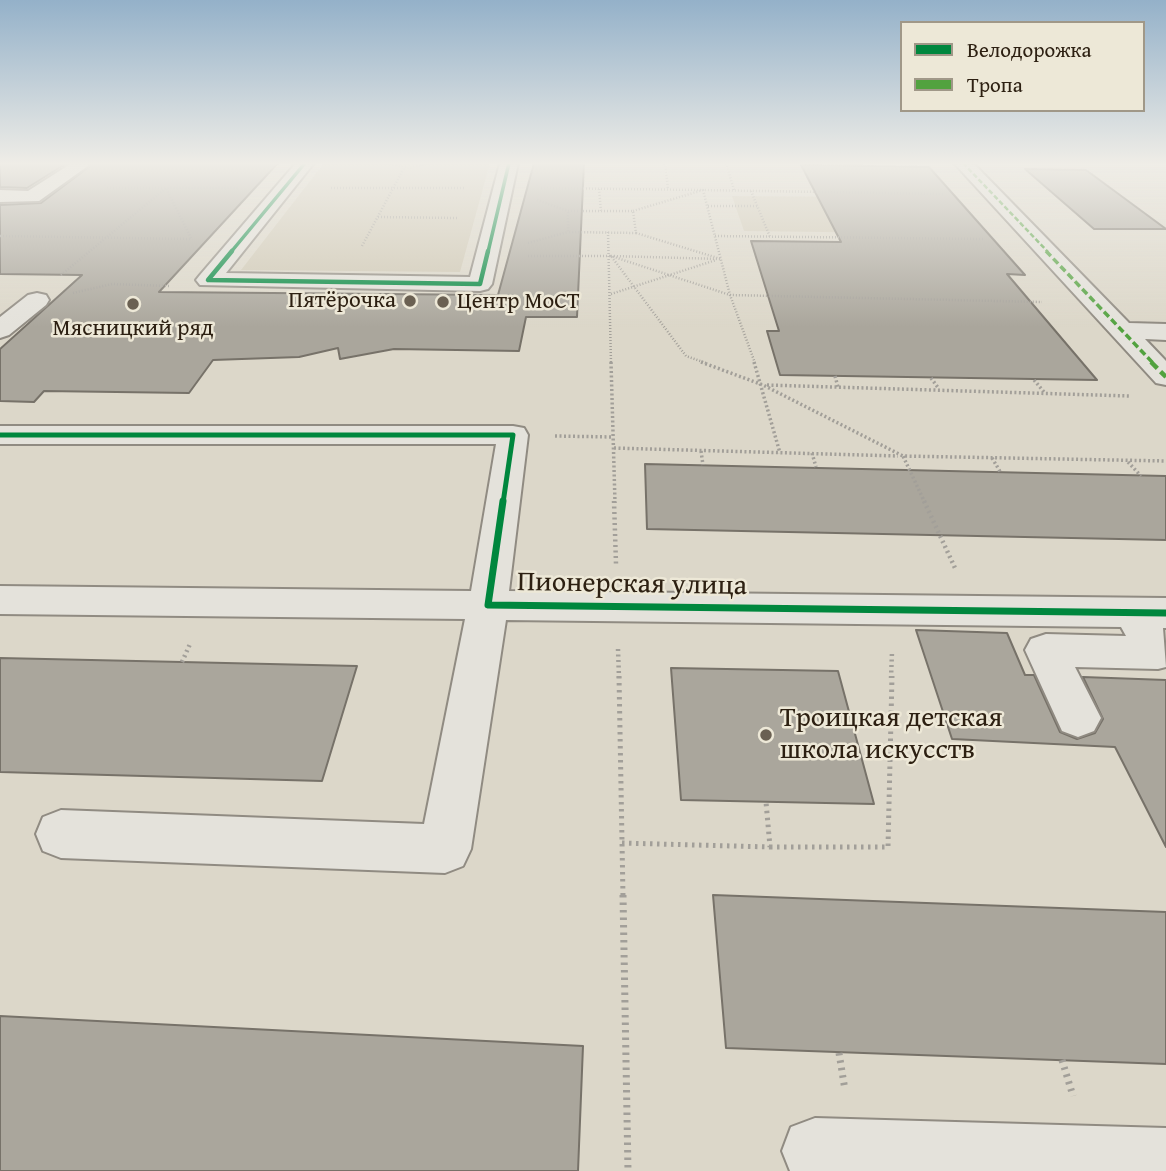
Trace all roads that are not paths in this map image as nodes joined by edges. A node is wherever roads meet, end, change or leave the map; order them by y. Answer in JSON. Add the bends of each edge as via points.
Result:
{"nodes":[{"id":1,"x":260,"y":218,"type":"edge"},
{"id":2,"x":495,"y":218,"type":"edge"},
{"id":3,"x":1015,"y":218,"type":"edge"},
{"id":4,"x":37,"y":300,"type":"road end"},
{"id":5,"x":0,"y":330,"type":"edge"},
{"id":6,"x":1124,"y":331,"type":"junction"},
{"id":7,"x":1166,"y":332,"type":"edge"},
{"id":8,"x":1166,"y":377,"type":"edge"},
{"id":9,"x":0,"y":435,"type":"edge"},
{"id":10,"x":513,"y":435,"type":"junction"},
{"id":11,"x":479,"y":456,"type":"dead end"},
{"id":12,"x":0,"y":600,"type":"edge"},
{"id":13,"x":488,"y":605,"type":"junction"},
{"id":14,"x":1149,"y":612,"type":"edge"},
{"id":15,"x":1078,"y":718,"type":"dead end"},
{"id":16,"x":61,"y":834,"type":"dead end"},
{"id":17,"x":815,"y":1151,"type":"dead end"},
{"id":18,"x":1166,"y":1162,"type":"edge"}],
"edges":[{"from":1,"to":2,"type":"street","via":[[208,280],[480,284]]},
{"from":3,"to":6,"type":"street"},
{"from":4,"to":5,"type":"street"},
{"from":6,"to":7,"type":"street"},
{"from":6,"to":8,"type":"street"},
{"from":9,"to":10,"type":"street"},
{"from":10,"to":11,"type":"street"},
{"from":10,"to":13,"type":"street","name":"Пионерская улица"},
{"from":12,"to":13,"type":"street"},
{"from":13,"to":14,"type":"street","name":"Пионерская улица"},
{"from":13,"to":16,"type":"street","via":[[445,849]]},
{"from":14,"to":15,"type":"street","via":[[1158,653],[1046,650]]},
{"from":17,"to":18,"type":"street"}]}
